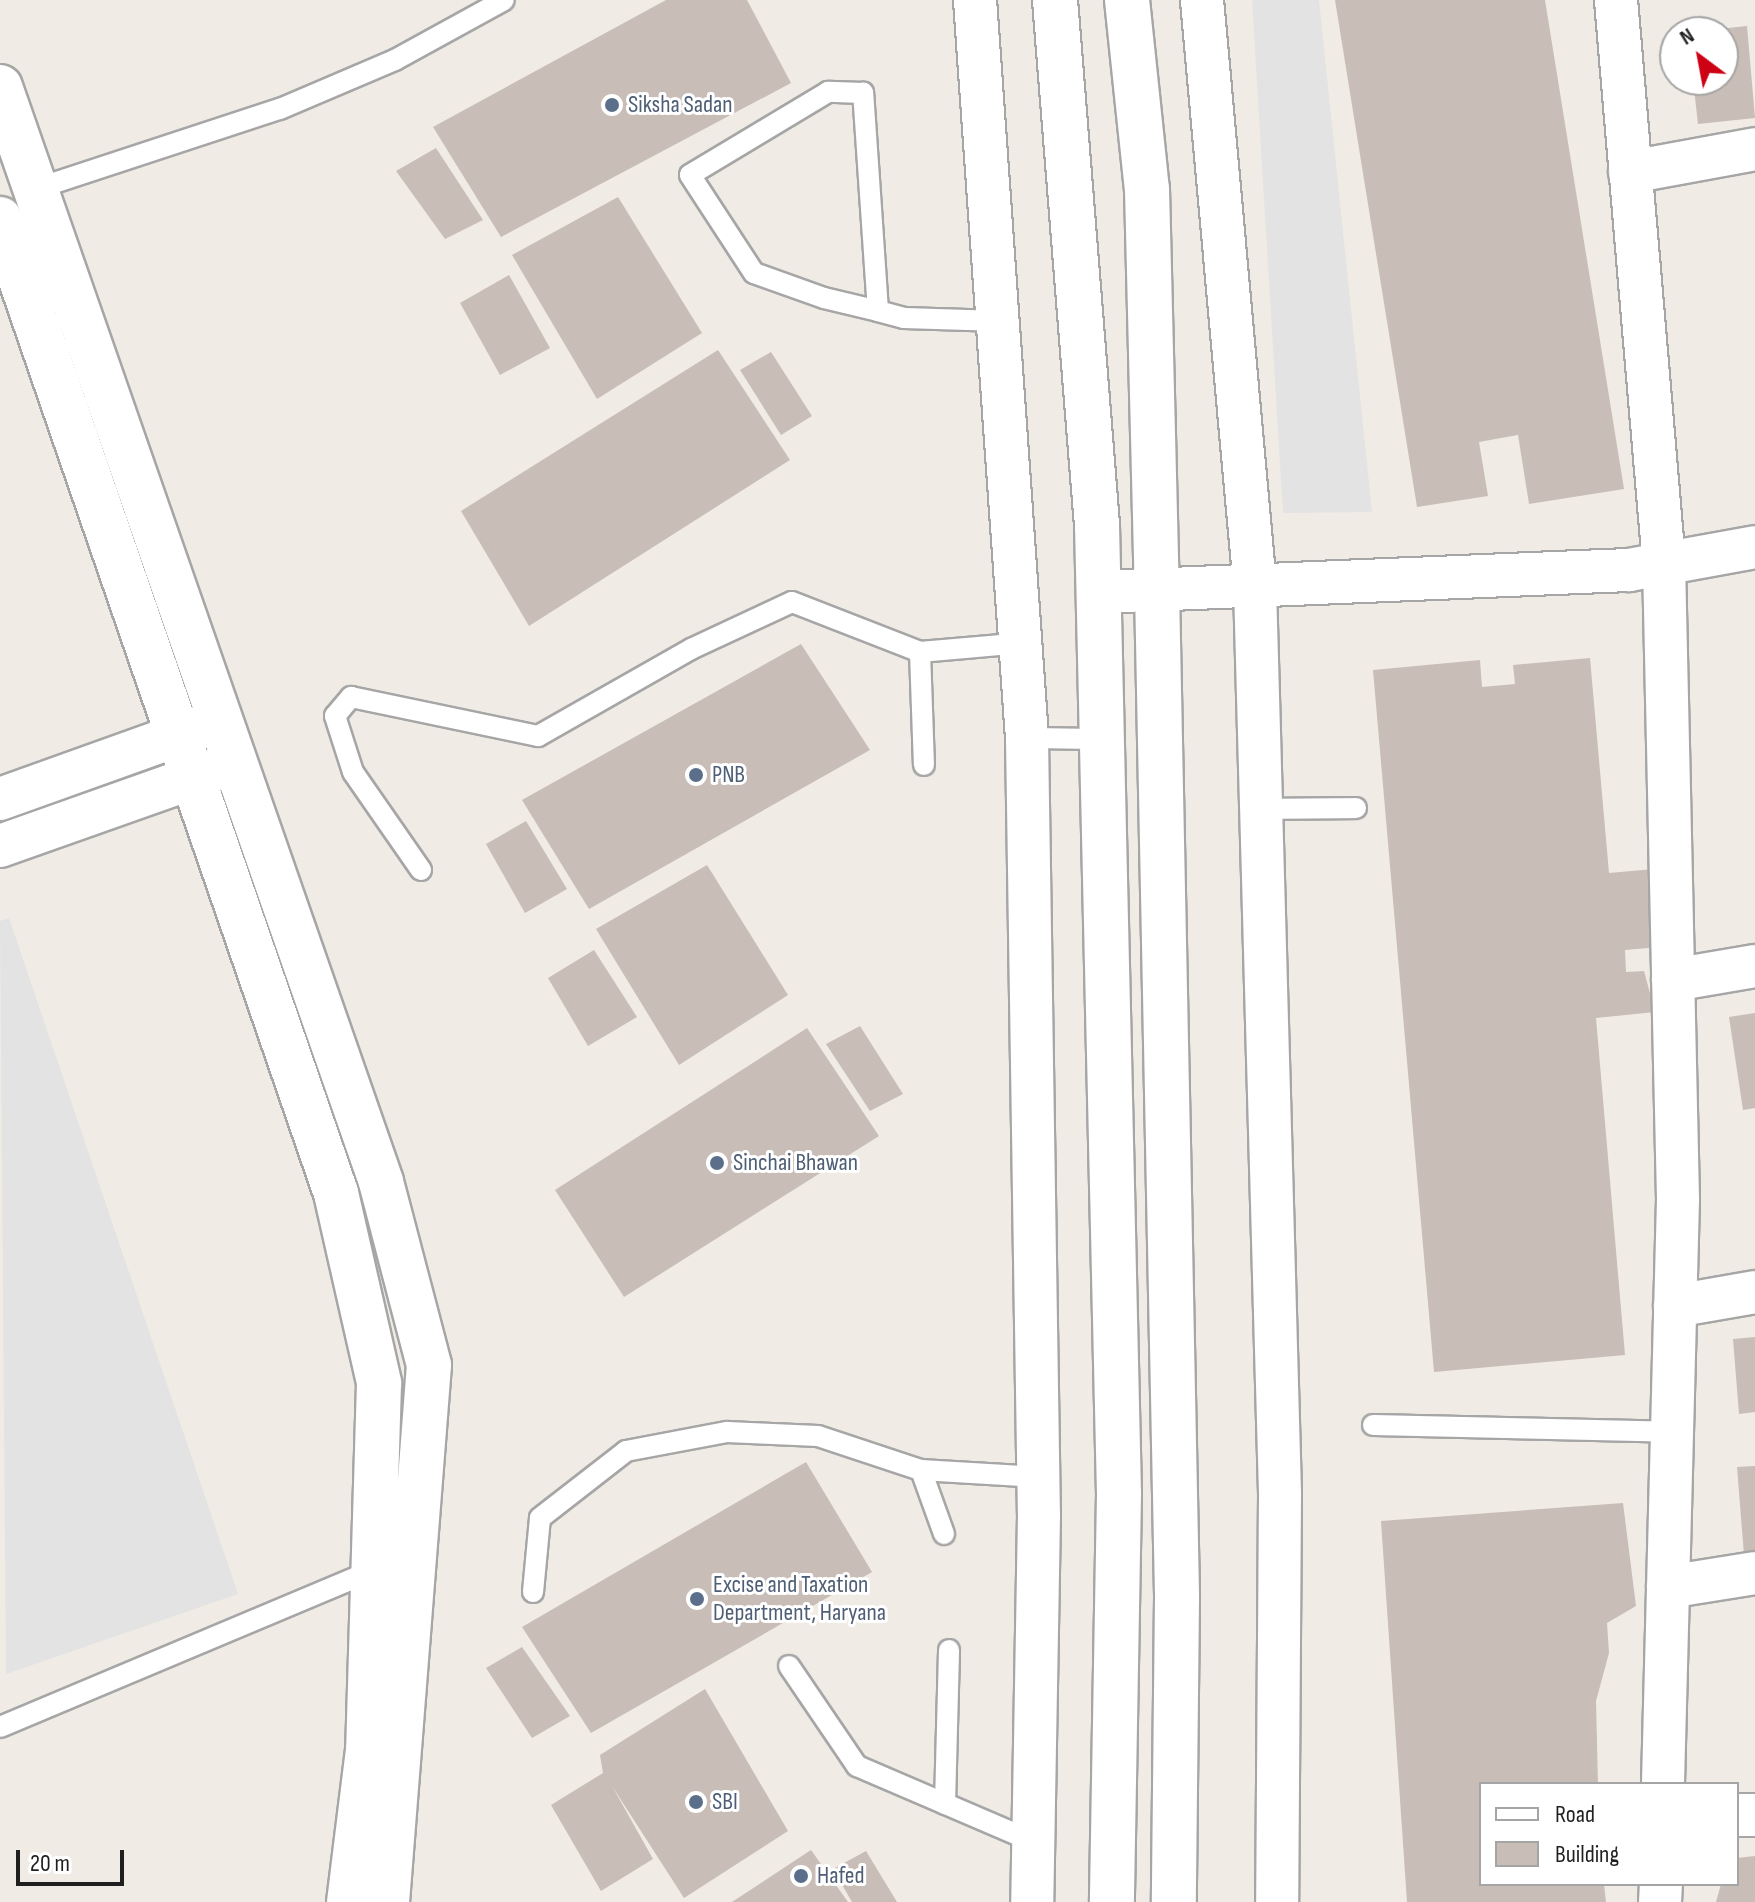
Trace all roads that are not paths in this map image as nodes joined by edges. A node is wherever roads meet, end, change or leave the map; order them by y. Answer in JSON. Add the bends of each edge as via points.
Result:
{"nodes":[{"id":1,"x":504,"y":0,"type":"edge"},
{"id":2,"x":975,"y":0,"type":"edge"},
{"id":3,"x":1055,"y":0,"type":"edge"},
{"id":4,"x":1127,"y":0,"type":"edge"},
{"id":5,"x":1202,"y":0,"type":"edge"},
{"id":6,"x":1616,"y":0,"type":"edge"},
{"id":7,"x":0,"y":87,"type":"edge"},
{"id":8,"x":1755,"y":149,"type":"edge"},
{"id":9,"x":1630,"y":172,"type":"junction"},
{"id":10,"x":36,"y":189,"type":"junction"},
{"id":11,"x":0,"y":219,"type":"edge"},
{"id":12,"x":878,"y":311,"type":"junction"},
{"id":13,"x":1000,"y":321,"type":"junction"},
{"id":14,"x":1755,"y":547,"type":"edge"},
{"id":15,"x":1664,"y":563,"type":"junction"},
{"id":16,"x":1255,"y":587,"type":"junction"},
{"id":17,"x":1157,"y":590,"type":"junction"},
{"id":18,"x":1099,"y":592,"type":"junction"},
{"id":19,"x":1022,"y":643,"type":"junction"},
{"id":20,"x":920,"y":652,"type":"junction"},
{"id":21,"x":221,"y":720,"type":"junction"},
{"id":22,"x":178,"y":736,"type":"junction"},
{"id":23,"x":1027,"y":738,"type":"junction"},
{"id":24,"x":1102,"y":739,"type":"junction"},
{"id":25,"x":235,"y":763,"type":"junction"},
{"id":26,"x":924,"y":765,"type":"dead end"},
{"id":27,"x":193,"y":778,"type":"junction"},
{"id":28,"x":0,"y":799,"type":"edge"},
{"id":29,"x":1356,"y":808,"type":"dead end"},
{"id":30,"x":1261,"y":809,"type":"junction"},
{"id":31,"x":0,"y":846,"type":"edge"},
{"id":32,"x":421,"y":870,"type":"dead end"},
{"id":33,"x":1755,"y":966,"type":"edge"},
{"id":34,"x":1673,"y":980,"type":"junction"},
{"id":35,"x":1755,"y":1292,"type":"edge"},
{"id":36,"x":1675,"y":1306,"type":"junction"},
{"id":37,"x":1373,"y":1425,"type":"dead end"},
{"id":38,"x":1672,"y":1432,"type":"junction"},
{"id":39,"x":921,"y":1470,"type":"junction"},
{"id":40,"x":1039,"y":1477,"type":"junction"},
{"id":41,"x":944,"y":1534,"type":"dead end"},
{"id":42,"x":373,"y":1570,"type":"junction"},
{"id":43,"x":416,"y":1573,"type":"junction"},
{"id":44,"x":1755,"y":1573,"type":"edge"},
{"id":45,"x":1668,"y":1587,"type":"junction"},
{"id":46,"x":533,"y":1592,"type":"dead end"},
{"id":47,"x":949,"y":1650,"type":"dead end"},
{"id":48,"x":789,"y":1666,"type":"dead end"},
{"id":49,"x":0,"y":1727,"type":"edge"},
{"id":50,"x":1663,"y":1782,"type":"edge"},
{"id":51,"x":945,"y":1804,"type":"junction"},
{"id":52,"x":1034,"y":1842,"type":"junction"},
{"id":53,"x":349,"y":1902,"type":"edge"},
{"id":54,"x":387,"y":1902,"type":"edge"},
{"id":55,"x":1032,"y":1902,"type":"edge"},
{"id":56,"x":1112,"y":1902,"type":"edge"},
{"id":57,"x":1174,"y":1902,"type":"edge"},
{"id":58,"x":1277,"y":1902,"type":"edge"}],
"edges":[{"from":1,"to":10,"type":"lane","via":[[395,60],[280,109]]},
{"from":2,"to":13,"type":"street"},
{"from":3,"to":18,"type":"street"},
{"from":4,"to":17,"type":"street","via":[[1147,189]]},
{"from":5,"to":16,"type":"street"},
{"from":6,"to":9,"type":"street"},
{"from":7,"to":10,"type":"street"},
{"from":8,"to":9,"type":"street"},
{"from":9,"to":15,"type":"street"},
{"from":10,"to":21,"type":"street"},
{"from":11,"to":22,"type":"street"},
{"from":12,"to":12,"type":"lane","via":[[754,273],[690,175],[828,92],[863,93]]},
{"from":12,"to":13,"type":"lane"},
{"from":13,"to":19,"type":"street"},
{"from":14,"to":15,"type":"street"},
{"from":15,"to":16,"type":"street"},
{"from":15,"to":34,"type":"street"},
{"from":16,"to":17,"type":"street"},
{"from":16,"to":30,"type":"street"},
{"from":17,"to":18,"type":"street"},
{"from":17,"to":57,"type":"street","via":[[1177,1598]]},
{"from":18,"to":24,"type":"street"},
{"from":19,"to":20,"type":"lane"},
{"from":19,"to":23,"type":"street"},
{"from":20,"to":26,"type":"lane"},
{"from":20,"to":32,"type":"lane","via":[[792,602],[691,649],[538,736],[351,697],[335,716],[353,772]]},
{"from":21,"to":22,"type":"street"},
{"from":21,"to":25,"type":"street"},
{"from":22,"to":27,"type":"street"},
{"from":22,"to":28,"type":"street"},
{"from":23,"to":24,"type":"lane"},
{"from":23,"to":40,"type":"street"},
{"from":24,"to":56,"type":"street","via":[[1119,1494]]},
{"from":25,"to":27,"type":"street"},
{"from":25,"to":43,"type":"street","via":[[381,1182],[429,1365]]},
{"from":27,"to":31,"type":"street"},
{"from":27,"to":42,"type":"street","via":[[336,1193],[373,1354],[379,1383]]},
{"from":29,"to":30,"type":"lane"},
{"from":30,"to":58,"type":"street","via":[[1280,1495]]},
{"from":33,"to":34,"type":"street"},
{"from":34,"to":36,"type":"street"},
{"from":35,"to":36,"type":"street"},
{"from":36,"to":38,"type":"street"},
{"from":37,"to":38,"type":"lane"},
{"from":38,"to":45,"type":"street"},
{"from":39,"to":40,"type":"lane"},
{"from":39,"to":41,"type":"lane"},
{"from":39,"to":46,"type":"lane","via":[[818,1436],[727,1432],[626,1451],[540,1518]]},
{"from":40,"to":52,"type":"street"},
{"from":42,"to":43,"type":"street"},
{"from":42,"to":49,"type":"lane"},
{"from":42,"to":53,"type":"street","via":[[368,1750]]},
{"from":43,"to":54,"type":"street"},
{"from":44,"to":45,"type":"street"},
{"from":45,"to":50,"type":"street"},
{"from":47,"to":51,"type":"lane"},
{"from":48,"to":51,"type":"lane","via":[[857,1766]]},
{"from":51,"to":52,"type":"lane"},
{"from":52,"to":55,"type":"street"}]}
